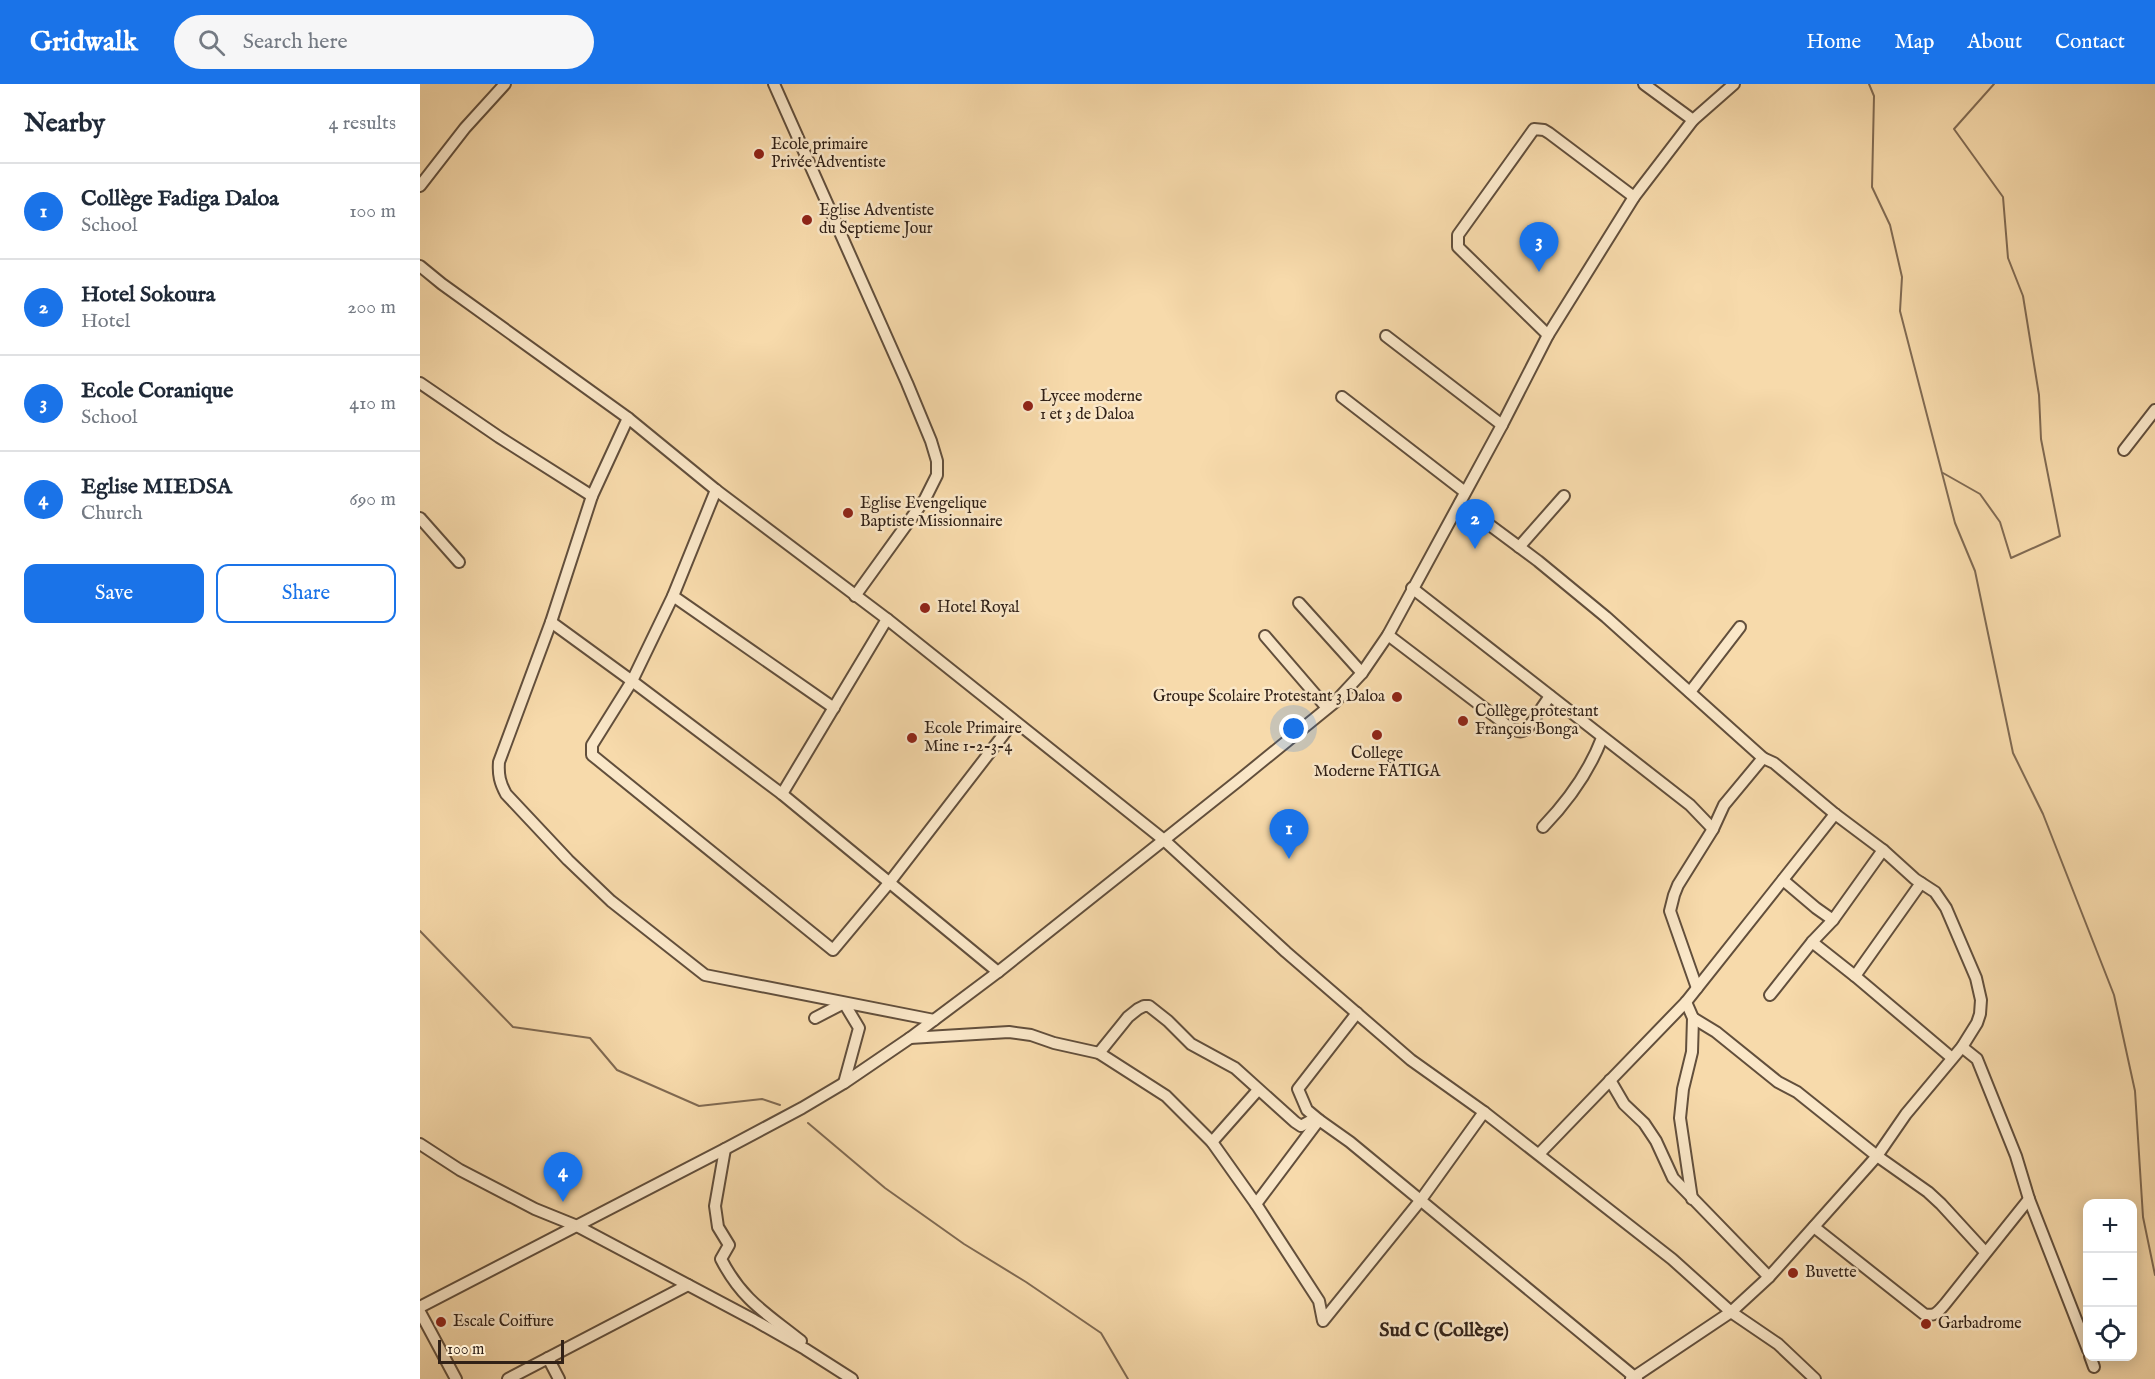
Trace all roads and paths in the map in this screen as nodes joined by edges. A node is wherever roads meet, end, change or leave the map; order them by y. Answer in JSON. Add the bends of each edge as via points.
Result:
{"nodes":[{"id":1,"x":505,"y":84,"type":"edge"},
{"id":2,"x":774,"y":84,"type":"edge"},
{"id":3,"x":1644,"y":84,"type":"edge"},
{"id":4,"x":1734,"y":84,"type":"edge"},
{"id":5,"x":1693,"y":120,"type":"junction"},
{"id":6,"x":420,"y":186,"type":"edge"},
{"id":7,"x":1634,"y":197,"type":"junction"},
{"id":8,"x":420,"y":266,"type":"edge"},
{"id":9,"x":1548,"y":335,"type":"junction"},
{"id":10,"x":1386,"y":336,"type":"dead end"},
{"id":11,"x":420,"y":383,"type":"edge"},
{"id":12,"x":1342,"y":396,"type":"dead end"},
{"id":13,"x":2155,"y":410,"type":"edge"},
{"id":14,"x":628,"y":418,"type":"junction"},
{"id":15,"x":1502,"y":425,"type":"junction"},
{"id":16,"x":2124,"y":450,"type":"dead end"},
{"id":17,"x":716,"y":490,"type":"junction"},
{"id":18,"x":1465,"y":492,"type":"junction"},
{"id":19,"x":592,"y":496,"type":"junction"},
{"id":20,"x":1564,"y":496,"type":"dead end"},
{"id":21,"x":1460,"y":503,"type":"junction"},
{"id":22,"x":420,"y":518,"type":"edge"},
{"id":23,"x":1519,"y":547,"type":"junction"},
{"id":24,"x":459,"y":562,"type":"dead end"},
{"id":25,"x":1412,"y":588,"type":"junction"},
{"id":26,"x":673,"y":596,"type":"junction"},
{"id":27,"x":855,"y":596,"type":"junction"},
{"id":28,"x":1299,"y":603,"type":"dead end"},
{"id":29,"x":887,"y":619,"type":"junction"},
{"id":30,"x":551,"y":622,"type":"junction"},
{"id":31,"x":1740,"y":627,"type":"dead end"},
{"id":32,"x":1388,"y":634,"type":"junction"},
{"id":33,"x":1265,"y":636,"type":"dead end"},
{"id":34,"x":1362,"y":673,"type":"junction"},
{"id":35,"x":632,"y":681,"type":"junction"},
{"id":36,"x":1690,"y":692,"type":"junction"},
{"id":37,"x":1550,"y":696,"type":"junction"},
{"id":38,"x":834,"y":708,"type":"junction"},
{"id":39,"x":1327,"y":708,"type":"junction"},
{"id":40,"x":1014,"y":721,"type":"junction"},
{"id":41,"x":1602,"y":738,"type":"junction"},
{"id":42,"x":1763,"y":758,"type":"junction"},
{"id":43,"x":782,"y":794,"type":"junction"},
{"id":44,"x":1835,"y":814,"type":"junction"},
{"id":45,"x":1543,"y":827,"type":"dead end"},
{"id":46,"x":1713,"y":829,"type":"junction"},
{"id":47,"x":1164,"y":840,"type":"junction"},
{"id":48,"x":1883,"y":850,"type":"junction"},
{"id":49,"x":1783,"y":880,"type":"junction"},
{"id":50,"x":889,"y":883,"type":"junction"},
{"id":51,"x":1921,"y":883,"type":"junction"},
{"id":52,"x":1833,"y":920,"type":"junction"},
{"id":53,"x":1812,"y":942,"type":"junction"},
{"id":54,"x":998,"y":972,"type":"junction"},
{"id":55,"x":1855,"y":976,"type":"junction"},
{"id":56,"x":1697,"y":988,"type":"junction"},
{"id":57,"x":1770,"y":996,"type":"dead end"},
{"id":58,"x":1686,"y":1002,"type":"junction"},
{"id":59,"x":1357,"y":1013,"type":"junction"},
{"id":60,"x":815,"y":1018,"type":"dead end"},
{"id":61,"x":1693,"y":1018,"type":"junction"},
{"id":62,"x":934,"y":1020,"type":"junction"},
{"id":63,"x":910,"y":1038,"type":"junction"},
{"id":64,"x":1962,"y":1047,"type":"junction"},
{"id":65,"x":1099,"y":1053,"type":"junction"},
{"id":66,"x":1952,"y":1058,"type":"junction"},
{"id":67,"x":1610,"y":1080,"type":"junction"},
{"id":68,"x":844,"y":1083,"type":"junction"},
{"id":69,"x":1258,"y":1090,"type":"junction"},
{"id":70,"x":1484,"y":1112,"type":"junction"},
{"id":71,"x":1319,"y":1120,"type":"junction"},
{"id":72,"x":1212,"y":1142,"type":"junction"},
{"id":73,"x":420,"y":1144,"type":"edge"},
{"id":74,"x":725,"y":1149,"type":"junction"},
{"id":75,"x":1539,"y":1154,"type":"junction"},
{"id":76,"x":1877,"y":1156,"type":"junction"},
{"id":77,"x":1692,"y":1199,"type":"junction"},
{"id":78,"x":2029,"y":1199,"type":"junction"},
{"id":79,"x":1420,"y":1201,"type":"junction"},
{"id":80,"x":1256,"y":1204,"type":"junction"},
{"id":81,"x":577,"y":1226,"type":"junction"},
{"id":82,"x":1814,"y":1227,"type":"junction"},
{"id":83,"x":1985,"y":1252,"type":"junction"},
{"id":84,"x":1769,"y":1276,"type":"junction"},
{"id":85,"x":688,"y":1285,"type":"junction"},
{"id":86,"x":420,"y":1307,"type":"edge"},
{"id":87,"x":420,"y":1312,"type":"edge"},
{"id":88,"x":1731,"y":1312,"type":"junction"},
{"id":89,"x":2083,"y":1337,"type":"edge"},
{"id":90,"x":548,"y":1358,"type":"junction"},
{"id":91,"x":834,"y":1367,"type":"junction"},
{"id":92,"x":1634,"y":1378,"type":"edge"},
{"id":93,"x":456,"y":1379,"type":"edge"},
{"id":94,"x":508,"y":1379,"type":"edge"},
{"id":95,"x":559,"y":1379,"type":"edge"},
{"id":96,"x":852,"y":1379,"type":"edge"},
{"id":97,"x":1815,"y":1379,"type":"edge"}],
"edges":[{"from":1,"to":6,"type":"street"},
{"from":2,"to":27,"type":"street","via":[[902,372],[937,461],[937,474],[925,499]]},
{"from":3,"to":5,"type":"street"},
{"from":4,"to":5,"type":"street"},
{"from":5,"to":7,"type":"street"},
{"from":7,"to":9,"type":"street"},
{"from":7,"to":9,"type":"street","via":[[1544,130],[1534,129],[1458,236],[1458,247]]},
{"from":8,"to":14,"type":"street"},
{"from":9,"to":15,"type":"street"},
{"from":10,"to":15,"type":"street"},
{"from":11,"to":19,"type":"street"},
{"from":12,"to":18,"type":"street"},
{"from":13,"to":16,"type":"street"},
{"from":14,"to":17,"type":"street"},
{"from":14,"to":19,"type":"street"},
{"from":15,"to":18,"type":"street"},
{"from":17,"to":26,"type":"street"},
{"from":17,"to":27,"type":"street"},
{"from":18,"to":21,"type":"street"},
{"from":19,"to":30,"type":"street"},
{"from":20,"to":23,"type":"street"},
{"from":21,"to":23,"type":"street"},
{"from":21,"to":25,"type":"street"},
{"from":22,"to":24,"type":"street"},
{"from":23,"to":36,"type":"street"},
{"from":25,"to":32,"type":"street"},
{"from":25,"to":37,"type":"street"},
{"from":26,"to":35,"type":"street"},
{"from":26,"to":38,"type":"street"},
{"from":27,"to":29,"type":"street"},
{"from":28,"to":34,"type":"street"},
{"from":29,"to":38,"type":"street"},
{"from":29,"to":40,"type":"street"},
{"from":30,"to":35,"type":"street"},
{"from":30,"to":62,"type":"street","via":[[498,772],[506,794],[568,860],[611,901],[705,975]]},
{"from":31,"to":36,"type":"street"},
{"from":32,"to":34,"type":"street"},
{"from":32,"to":37,"type":"street","via":[[1519,732],[1528,728]]},
{"from":33,"to":39,"type":"street"},
{"from":34,"to":39,"type":"street"},
{"from":35,"to":43,"type":"street"},
{"from":35,"to":50,"type":"street","via":[[591,746],[592,755],[833,950]]},
{"from":36,"to":42,"type":"street"},
{"from":37,"to":41,"type":"street"},
{"from":38,"to":43,"type":"street"},
{"from":39,"to":47,"type":"street"},
{"from":40,"to":47,"type":"street"},
{"from":40,"to":50,"type":"street"},
{"from":41,"to":45,"type":"street","via":[[1587,772]]},
{"from":41,"to":46,"type":"street","via":[[1690,805]]},
{"from":42,"to":44,"type":"street"},
{"from":42,"to":46,"type":"street","via":[[1724,805]]},
{"from":43,"to":50,"type":"street"},
{"from":44,"to":48,"type":"street"},
{"from":44,"to":49,"type":"street"},
{"from":46,"to":56,"type":"street","via":[[1678,885],[1670,911]]},
{"from":47,"to":54,"type":"street"},
{"from":47,"to":59,"type":"street"},
{"from":48,"to":51,"type":"street"},
{"from":48,"to":52,"type":"street"},
{"from":49,"to":52,"type":"street"},
{"from":49,"to":56,"type":"street"},
{"from":50,"to":54,"type":"street"},
{"from":51,"to":55,"type":"street"},
{"from":51,"to":64,"type":"street","via":[[1945,905],[1979,989],[1980,1014]]},
{"from":52,"to":53,"type":"street"},
{"from":53,"to":55,"type":"street"},
{"from":53,"to":57,"type":"street"},
{"from":54,"to":62,"type":"street"},
{"from":55,"to":66,"type":"street"},
{"from":56,"to":58,"type":"street"},
{"from":58,"to":61,"type":"street"},
{"from":58,"to":67,"type":"street"},
{"from":59,"to":70,"type":"street","via":[[1411,1060]]},
{"from":59,"to":71,"type":"street","via":[[1298,1089],[1307,1110]]},
{"from":60,"to":68,"type":"street","via":[[844,1003],[859,1028]]},
{"from":61,"to":76,"type":"street","via":[[1797,1092]]},
{"from":61,"to":77,"type":"street","via":[[1692,1052],[1680,1118]]},
{"from":62,"to":63,"type":"street"},
{"from":63,"to":65,"type":"street","via":[[1009,1032]]},
{"from":63,"to":68,"type":"street"},
{"from":64,"to":66,"type":"street"},
{"from":64,"to":78,"type":"street","via":[[1977,1059]]},
{"from":65,"to":69,"type":"street","via":[[1128,1017],[1149,1006],[1191,1044],[1235,1068]]},
{"from":65,"to":72,"type":"street","via":[[1166,1096]]},
{"from":66,"to":76,"type":"street"},
{"from":67,"to":75,"type":"street"},
{"from":67,"to":77,"type":"street","via":[[1624,1104],[1656,1141],[1673,1178]]},
{"from":68,"to":74,"type":"street"},
{"from":69,"to":71,"type":"street","via":[[1301,1126]]},
{"from":69,"to":72,"type":"street"},
{"from":70,"to":75,"type":"street"},
{"from":70,"to":79,"type":"street"},
{"from":71,"to":79,"type":"street"},
{"from":71,"to":80,"type":"street"},
{"from":72,"to":80,"type":"street"},
{"from":73,"to":81,"type":"street","via":[[460,1170]]},
{"from":74,"to":81,"type":"street"},
{"from":74,"to":91,"type":"street","via":[[716,1197],[718,1227],[729,1245],[722,1261],[746,1297]]},
{"from":75,"to":88,"type":"street","via":[[1672,1259]]},
{"from":76,"to":82,"type":"street"},
{"from":76,"to":83,"type":"street","via":[[1928,1192]]},
{"from":77,"to":84,"type":"street"},
{"from":78,"to":83,"type":"street"},
{"from":78,"to":89,"type":"street"},
{"from":79,"to":80,"type":"street","via":[[1323,1321],[1319,1301]]},
{"from":79,"to":92,"type":"street"},
{"from":81,"to":85,"type":"street"},
{"from":81,"to":86,"type":"street"},
{"from":82,"to":83,"type":"street","via":[[1931,1316]]},
{"from":82,"to":84,"type":"street"},
{"from":84,"to":88,"type":"street"},
{"from":85,"to":90,"type":"street"},
{"from":85,"to":91,"type":"street"},
{"from":87,"to":93,"type":"street"},
{"from":88,"to":92,"type":"street"},
{"from":88,"to":97,"type":"street","via":[[1778,1344]]},
{"from":90,"to":94,"type":"street"},
{"from":90,"to":95,"type":"street"},
{"from":91,"to":96,"type":"street"}]}
